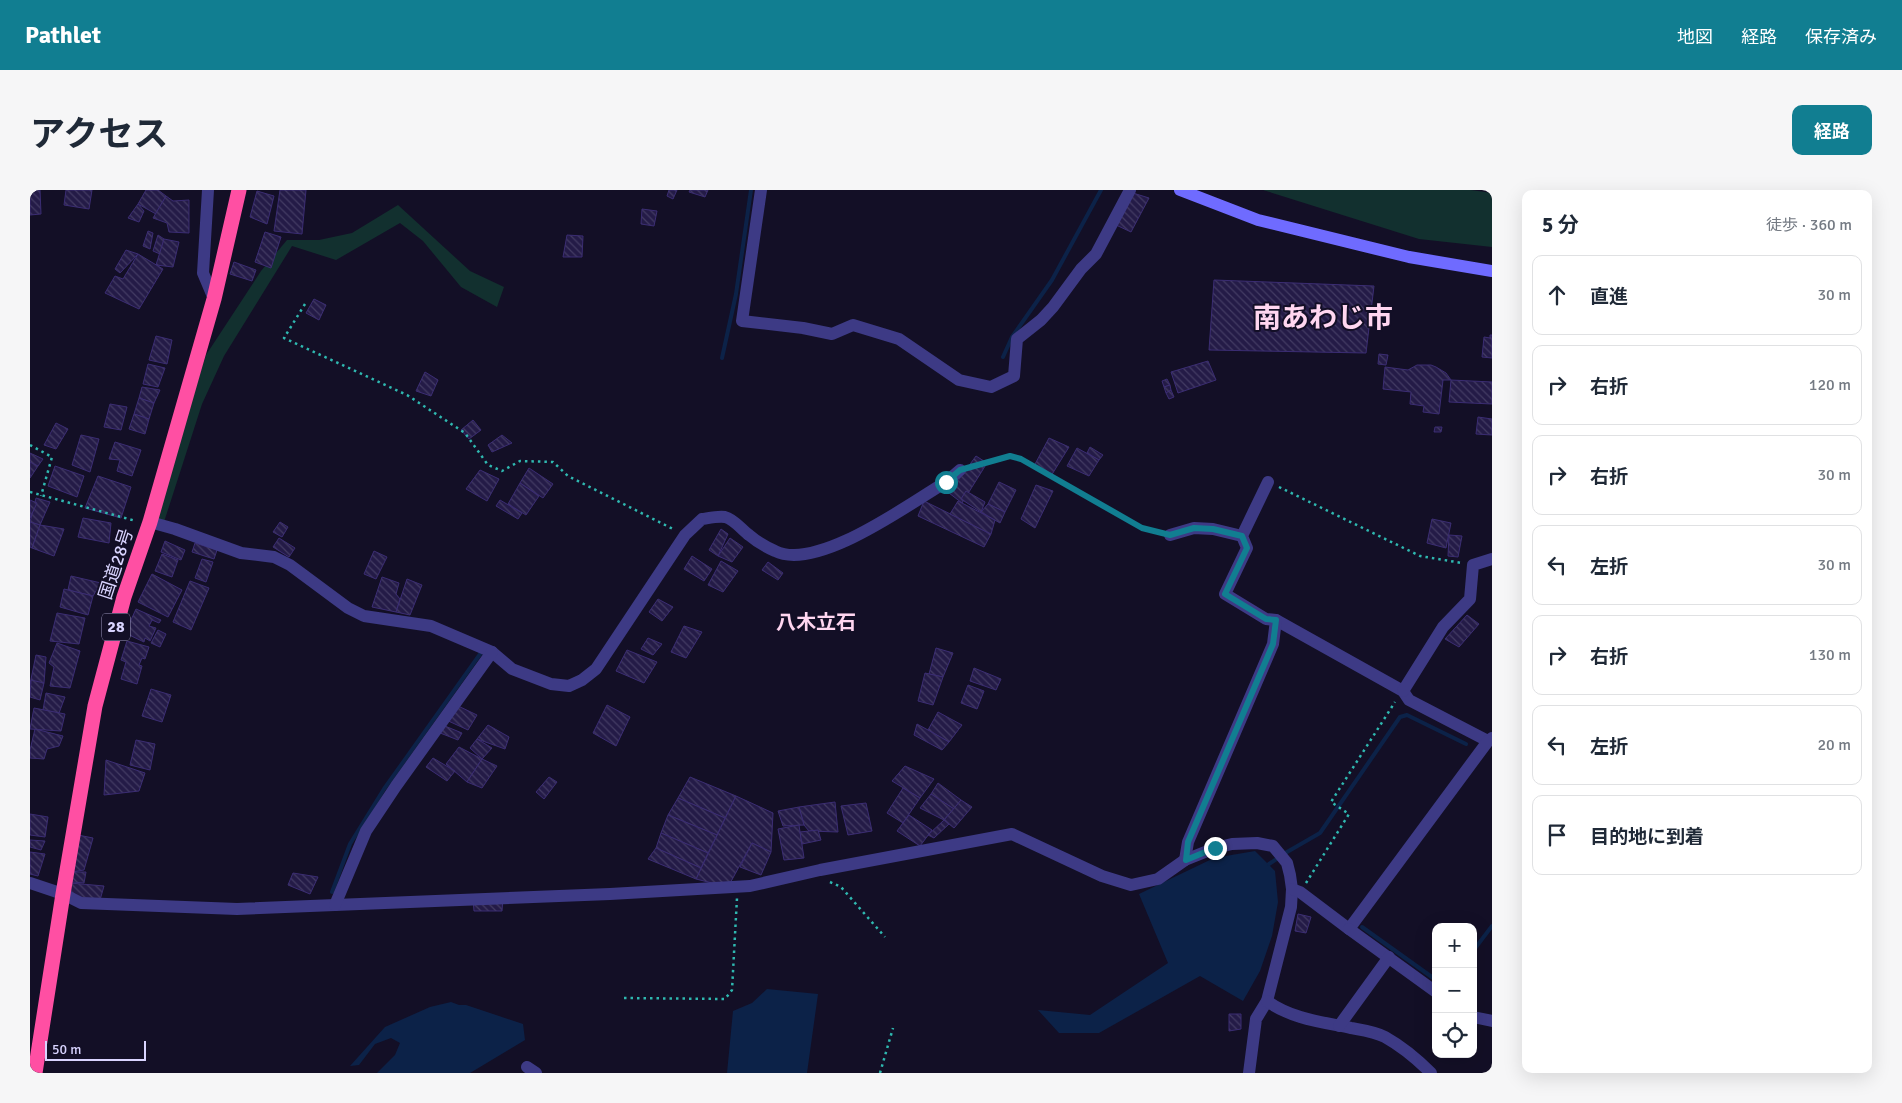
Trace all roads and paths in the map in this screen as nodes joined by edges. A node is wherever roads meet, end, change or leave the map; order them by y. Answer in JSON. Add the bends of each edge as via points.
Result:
{"nodes":[{"id":1,"x":208,"y":190,"type":"edge"},
{"id":2,"x":239,"y":190,"type":"edge"},
{"id":3,"x":761,"y":190,"type":"edge"},
{"id":4,"x":1130,"y":190,"type":"edge"},
{"id":5,"x":1180,"y":190,"type":"edge"},
{"id":6,"x":1492,"y":271,"type":"edge"},
{"id":7,"x":214,"y":299,"type":"junction"},
{"id":8,"x":305,"y":304,"type":"dead end"},
{"id":9,"x":30,"y":445,"type":"edge"},
{"id":10,"x":960,"y":470,"type":"joint"},
{"id":11,"x":1268,"y":482,"type":"joint"},
{"id":12,"x":30,"y":492,"type":"edge"},
{"id":13,"x":41,"y":496,"type":"junction"},
{"id":14,"x":150,"y":522,"type":"junction"},
{"id":15,"x":685,"y":535,"type":"junction"},
{"id":16,"x":1170,"y":535,"type":"joint"},
{"id":17,"x":1242,"y":536,"type":"junction"},
{"id":18,"x":1492,"y":559,"type":"edge"},
{"id":19,"x":1473,"y":565,"type":"junction"},
{"id":20,"x":1276,"y":620,"type":"junction"},
{"id":21,"x":492,"y":652,"type":"junction"},
{"id":22,"x":1403,"y":691,"type":"junction"},
{"id":23,"x":1490,"y":739,"type":"edge"},
{"id":24,"x":1186,"y":860,"type":"junction"},
{"id":25,"x":812,"y":872,"type":"junction"},
{"id":26,"x":30,"y":883,"type":"edge"},
{"id":27,"x":738,"y":886,"type":"junction"},
{"id":28,"x":1296,"y":891,"type":"junction"},
{"id":29,"x":63,"y":894,"type":"junction"},
{"id":30,"x":335,"y":905,"type":"junction"},
{"id":31,"x":1349,"y":929,"type":"junction"},
{"id":32,"x":884,"y":937,"type":"dead end"},
{"id":33,"x":1388,"y":957,"type":"junction"},
{"id":34,"x":1432,"y":989,"type":"edge"},
{"id":35,"x":624,"y":998,"type":"dead end"},
{"id":36,"x":1267,"y":1001,"type":"junction"},
{"id":37,"x":1477,"y":1019,"type":"edge"},
{"id":38,"x":1492,"y":1021,"type":"edge"},
{"id":39,"x":1339,"y":1026,"type":"junction"},
{"id":40,"x":892,"y":1028,"type":"dead end"},
{"id":41,"x":35,"y":1073,"type":"edge"},
{"id":42,"x":880,"y":1073,"type":"edge"},
{"id":43,"x":1250,"y":1073,"type":"edge"},
{"id":44,"x":1431,"y":1073,"type":"edge"}],
"edges":[{"from":1,"to":7,"type":"street","via":[[203,273]]},
{"from":2,"to":7,"type":"highway","name":"国道28号","number":"28"},
{"from":3,"to":4,"type":"street","via":[[742,321],[832,334],[853,325],[899,339],[959,380],[991,388],[1014,376],[1017,339],[1041,320],[1096,254]]},
{"from":5,"to":6,"type":"street","via":[[1258,220],[1409,258]]},
{"from":7,"to":14,"type":"highway","name":"国道28号","number":"28"},
{"from":8,"to":15,"type":"path","via":[[284,338],[407,395],[465,433],[488,465],[502,471],[520,461],[553,462],[568,476]]},
{"from":9,"to":13,"type":"path","via":[[52,456]]},
{"from":10,"to":15,"type":"street","via":[[946,482],[850,539],[817,553],[776,552],[725,517],[702,519]]},
{"from":10,"to":16,"type":"path","via":[[1010,456],[1021,459],[1142,528]]},
{"from":11,"to":17,"type":"street"},
{"from":11,"to":19,"type":"path","via":[[1420,556]]},
{"from":12,"to":13,"type":"path"},
{"from":13,"to":14,"type":"path","via":[[130,521]]},
{"from":14,"to":21,"type":"street","via":[[241,554],[274,556],[364,616],[431,626]]},
{"from":14,"to":29,"type":"highway","name":"国道28号","number":"28","via":[[124,597],[95,706]]},
{"from":15,"to":21,"type":"street","via":[[596,669],[582,680],[569,686],[551,684],[512,669]]},
{"from":16,"to":17,"type":"street","via":[[1194,528]]},
{"from":17,"to":20,"type":"street","via":[[1247,548],[1225,594],[1266,619]]},
{"from":18,"to":19,"type":"street"},
{"from":19,"to":22,"type":"street","via":[[1470,598],[1443,627]]},
{"from":20,"to":22,"type":"street"},
{"from":20,"to":24,"type":"street","via":[[1273,644],[1188,842]]},
{"from":21,"to":30,"type":"street","via":[[366,831]]},
{"from":22,"to":23,"type":"street","via":[[1409,700]]},
{"from":22,"to":28,"type":"path","via":[[1331,802],[1349,814]]},
{"from":23,"to":31,"type":"street"},
{"from":24,"to":25,"type":"street","via":[[1158,879],[1131,885],[1102,876],[1012,834]]},
{"from":24,"to":28,"type":"street","via":[[1232,844],[1273,846],[1287,863]]},
{"from":25,"to":27,"type":"street"},
{"from":25,"to":32,"type":"path","via":[[841,887]]},
{"from":26,"to":29,"type":"street"},
{"from":27,"to":30,"type":"street"},
{"from":27,"to":35,"type":"path","via":[[732,990],[725,999]]},
{"from":28,"to":31,"type":"street"},
{"from":28,"to":36,"type":"street"},
{"from":29,"to":30,"type":"street","via":[[81,903],[133,906],[237,909]]},
{"from":29,"to":41,"type":"highway","name":"国道28号","number":"28"},
{"from":31,"to":33,"type":"street"},
{"from":33,"to":34,"type":"street"},
{"from":33,"to":39,"type":"street"},
{"from":36,"to":39,"type":"street","via":[[1306,1019]]},
{"from":36,"to":43,"type":"street","via":[[1256,1019]]},
{"from":37,"to":38,"type":"street"},
{"from":39,"to":44,"type":"street","via":[[1384,1036]]},
{"from":40,"to":42,"type":"path"}]}
